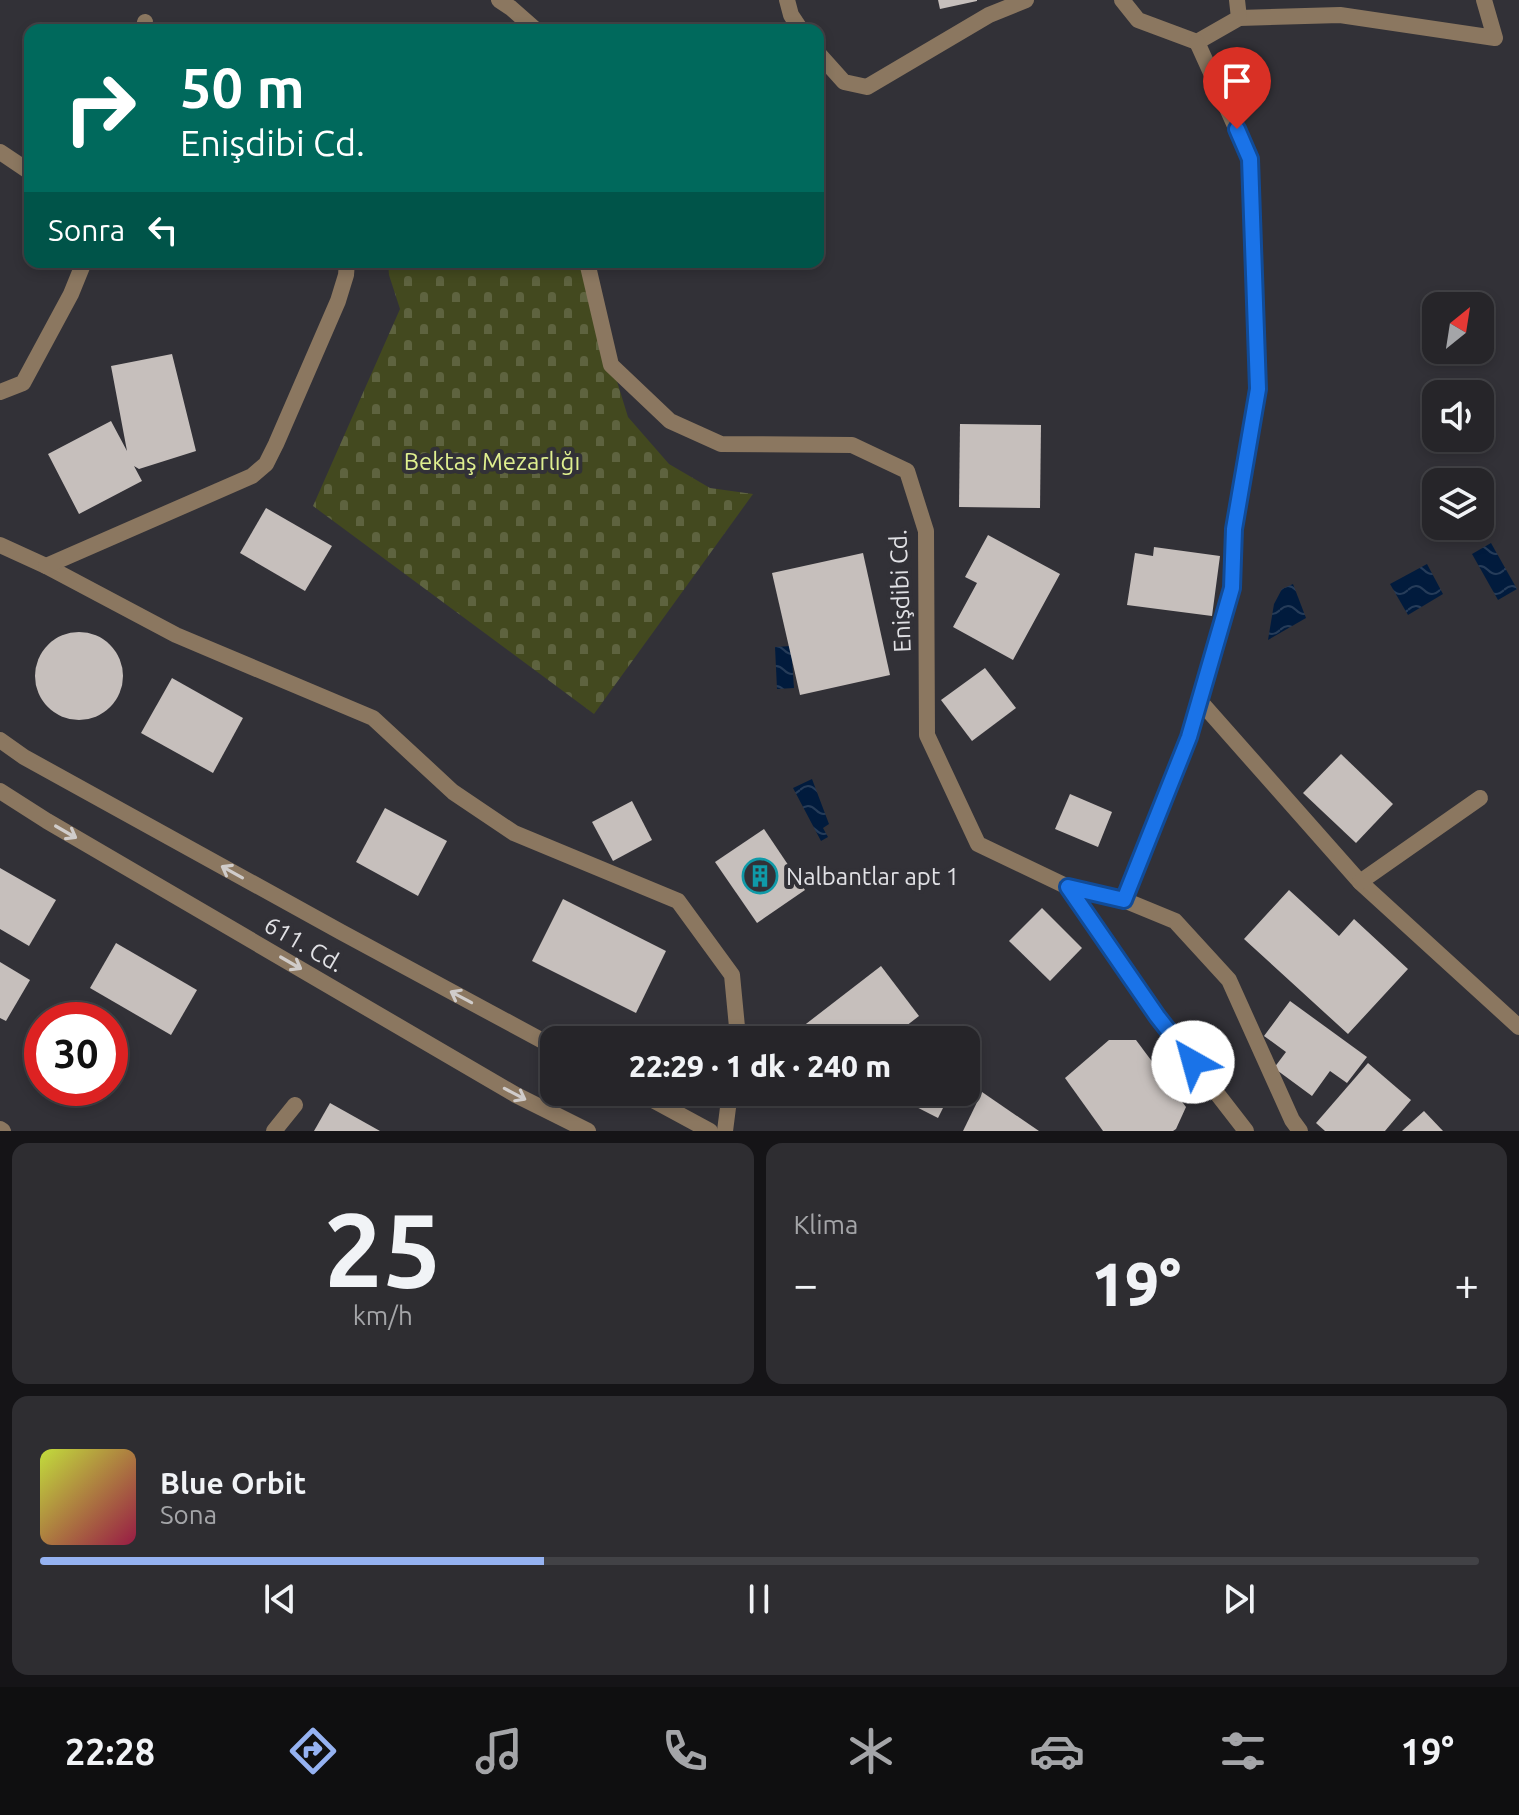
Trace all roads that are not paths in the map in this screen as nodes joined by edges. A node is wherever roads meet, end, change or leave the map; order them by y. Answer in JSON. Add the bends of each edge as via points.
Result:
{"nodes":[{"id":1,"x":499,"y":0,"type":"edge"},
{"id":2,"x":787,"y":0,"type":"edge"},
{"id":3,"x":1026,"y":0,"type":"edge"},
{"id":4,"x":1122,"y":0,"type":"edge"},
{"id":5,"x":1237,"y":0,"type":"edge"},
{"id":6,"x":1484,"y":0,"type":"edge"},
{"id":7,"x":1239,"y":18,"type":"junction"},
{"id":8,"x":529,"y":24,"type":"edge"},
{"id":9,"x":797,"y":24,"type":"edge"},
{"id":10,"x":1197,"y":42,"type":"junction"},
{"id":11,"x":824,"y":60,"type":"edge"},
{"id":12,"x":0,"y":152,"type":"edge"},
{"id":13,"x":24,"y":168,"type":"edge"},
{"id":14,"x":82,"y":268,"type":"edge"},
{"id":15,"x":347,"y":268,"type":"edge"},
{"id":16,"x":588,"y":268,"type":"edge"},
{"id":17,"x":0,"y":392,"type":"edge"},
{"id":18,"x":0,"y":545,"type":"edge"},
{"id":19,"x":46,"y":566,"type":"junction"},
{"id":20,"x":1199,"y":700,"type":"junction"},
{"id":21,"x":0,"y":740,"type":"edge"},
{"id":22,"x":0,"y":791,"type":"edge"},
{"id":23,"x":1480,"y":798,"type":"dead end"},
{"id":24,"x":1360,"y":882,"type":"junction"},
{"id":25,"x":1068,"y":887,"type":"junction"},
{"id":26,"x":1124,"y":900,"type":"junction"},
{"id":27,"x":737,"y":1026,"type":"edge"},
{"id":28,"x":1519,"y":1027,"type":"edge"},
{"id":29,"x":540,"y":1039,"type":"edge"},
{"id":30,"x":295,"y":1105,"type":"dead end"},
{"id":31,"x":664,"y":1106,"type":"edge"},
{"id":32,"x":728,"y":1106,"type":"edge"},
{"id":33,"x":274,"y":1131,"type":"edge"},
{"id":34,"x":588,"y":1131,"type":"edge"},
{"id":35,"x":710,"y":1131,"type":"edge"},
{"id":36,"x":725,"y":1131,"type":"edge"},
{"id":37,"x":1246,"y":1131,"type":"edge"},
{"id":38,"x":1300,"y":1131,"type":"edge"}],
"edges":[{"from":1,"to":8,"type":"street"},
{"from":2,"to":9,"type":"street"},
{"from":3,"to":11,"type":"street","via":[[989,15],[867,87],[844,82]]},
{"from":4,"to":10,"type":"street","via":[[1138,20]]},
{"from":5,"to":7,"type":"street"},
{"from":6,"to":7,"type":"street","via":[[1495,38],[1340,15]]},
{"from":7,"to":10,"type":"street"},
{"from":10,"to":20,"type":"street","via":[[1250,159],[1258,389],[1234,529],[1232,588]]},
{"from":12,"to":13,"type":"street"},
{"from":14,"to":17,"type":"street","via":[[23,383]]},
{"from":15,"to":19,"type":"street","via":[[334,311],[266,464],[252,476]]},
{"from":16,"to":25,"type":"street","name":"Enişdibi Cd.","via":[[611,365],[670,421],[721,444],[852,445],[907,471],[926,531],[927,735],[978,844]]},
{"from":18,"to":19,"type":"street"},
{"from":19,"to":27,"type":"street","via":[[176,635],[373,718],[453,792],[514,833],[678,901],[732,975]]},
{"from":20,"to":24,"type":"street"},
{"from":20,"to":26,"type":"street"},
{"from":29,"to":21,"type":"street","name":"611. Cd.","one_way":true},
{"from":22,"to":34,"type":"street","name":"611. Cd.","one_way":true,"via":[[516,1095]]},
{"from":23,"to":24,"type":"street"},
{"from":24,"to":28,"type":"street"},
{"from":25,"to":26,"type":"street","name":"Enişdibi Cd."},
{"from":25,"to":37,"type":"street","name":"Enişdibi Cd.","via":[[1157,1016]]},
{"from":26,"to":38,"type":"street","name":"Enişdibi Cd.","via":[[1175,921],[1229,980]]},
{"from":30,"to":33,"type":"street"},
{"from":31,"to":35,"type":"street"},
{"from":32,"to":36,"type":"street"}]}
